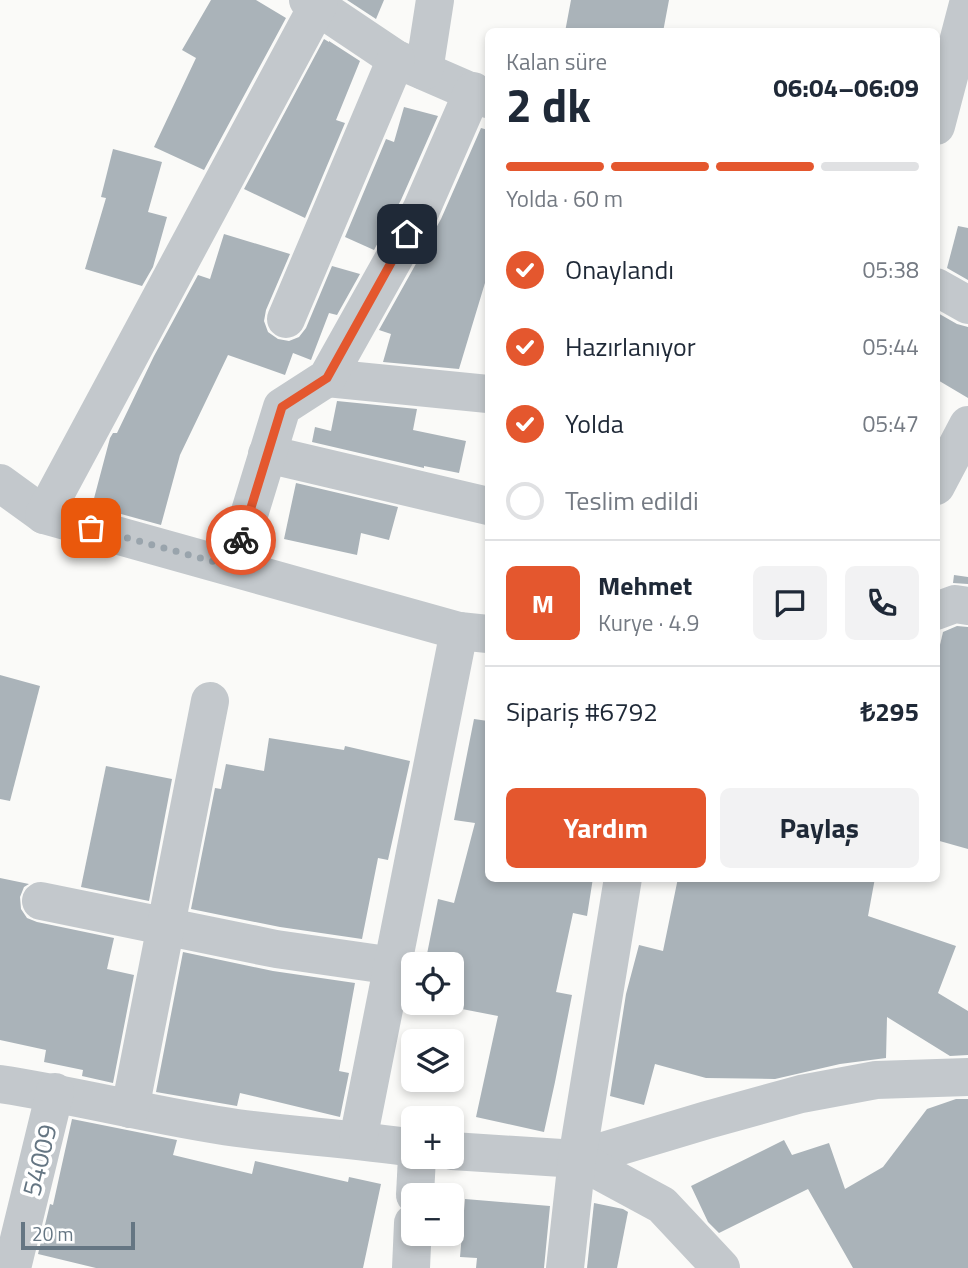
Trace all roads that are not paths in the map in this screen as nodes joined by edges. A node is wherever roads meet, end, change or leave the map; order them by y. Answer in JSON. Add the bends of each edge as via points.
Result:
{"nodes":[{"id":1,"x":435,"y":0,"type":"edge"},
{"id":2,"x":315,"y":2,"type":"edge"},
{"id":3,"x":968,"y":5,"type":"edge"},
{"id":4,"x":410,"y":65,"type":"junction"},
{"id":5,"x":481,"y":95,"type":"edge"},
{"id":6,"x":940,"y":111,"type":"edge"},
{"id":7,"x":940,"y":289,"type":"edge"},
{"id":8,"x":968,"y":305,"type":"edge"},
{"id":9,"x":286,"y":319,"type":"dead end"},
{"id":10,"x":327,"y":378,"type":"junction"},
{"id":11,"x":485,"y":394,"type":"edge"},
{"id":12,"x":968,"y":425,"type":"edge"},
{"id":13,"x":267,"y":454,"type":"junction"},
{"id":14,"x":940,"y":478,"type":"edge"},
{"id":15,"x":0,"y":483,"type":"edge"},
{"id":16,"x":485,"y":505,"type":"edge"},
{"id":17,"x":44,"y":515,"type":"junction"},
{"id":18,"x":233,"y":567,"type":"junction"},
{"id":19,"x":968,"y":606,"type":"edge"},
{"id":20,"x":940,"y":610,"type":"edge"},
{"id":21,"x":474,"y":633,"type":"edge"},
{"id":22,"x":210,"y":701,"type":"dead end"},
{"id":23,"x":622,"y":882,"type":"edge"},
{"id":24,"x":41,"y":901,"type":"dead end"},
{"id":25,"x":165,"y":927,"type":"junction"},
{"id":26,"x":394,"y":966,"type":"junction"},
{"id":27,"x":968,"y":1077,"type":"edge"},
{"id":28,"x":0,"y":1084,"type":"edge"},
{"id":29,"x":55,"y":1092,"type":"junction"},
{"id":30,"x":130,"y":1109,"type":"junction"},
{"id":31,"x":358,"y":1140,"type":"junction"},
{"id":32,"x":401,"y":1146,"type":"edge"},
{"id":33,"x":464,"y":1152,"type":"edge"},
{"id":34,"x":577,"y":1159,"type":"junction"},
{"id":35,"x":412,"y":1246,"type":"edge"},
{"id":36,"x":12,"y":1268,"type":"edge"},
{"id":37,"x":411,"y":1268,"type":"edge"},
{"id":38,"x":565,"y":1268,"type":"edge"},
{"id":39,"x":722,"y":1268,"type":"edge"}],
"edges":[{"from":1,"to":4,"type":"street"},
{"from":2,"to":4,"type":"street"},
{"from":2,"to":17,"type":"street"},
{"from":3,"to":6,"type":"street"},
{"from":4,"to":5,"type":"street"},
{"from":4,"to":9,"type":"street"},
{"from":5,"to":10,"type":"street"},
{"from":7,"to":8,"type":"street"},
{"from":10,"to":11,"type":"street"},
{"from":10,"to":13,"type":"street","via":[[282,407]]},
{"from":12,"to":14,"type":"street"},
{"from":13,"to":16,"type":"street"},
{"from":13,"to":18,"type":"street"},
{"from":15,"to":17,"type":"street"},
{"from":17,"to":18,"type":"street"},
{"from":18,"to":21,"type":"street"},
{"from":19,"to":20,"type":"street","via":[[956,604]]},
{"from":21,"to":26,"type":"street"},
{"from":22,"to":25,"type":"street"},
{"from":23,"to":34,"type":"street"},
{"from":24,"to":25,"type":"street"},
{"from":25,"to":26,"type":"street"},
{"from":25,"to":30,"type":"street"},
{"from":26,"to":31,"type":"street"},
{"from":27,"to":34,"type":"street","via":[[876,1080],[801,1094]]},
{"from":28,"to":29,"type":"street"},
{"from":29,"to":30,"type":"street"},
{"from":29,"to":36,"type":"street","name":"54009"},
{"from":30,"to":31,"type":"street","via":[[237,1128]]},
{"from":31,"to":32,"type":"street"},
{"from":33,"to":34,"type":"street"},
{"from":34,"to":38,"type":"street"},
{"from":34,"to":39,"type":"street","via":[[662,1206]]},
{"from":35,"to":37,"type":"street"}]}
